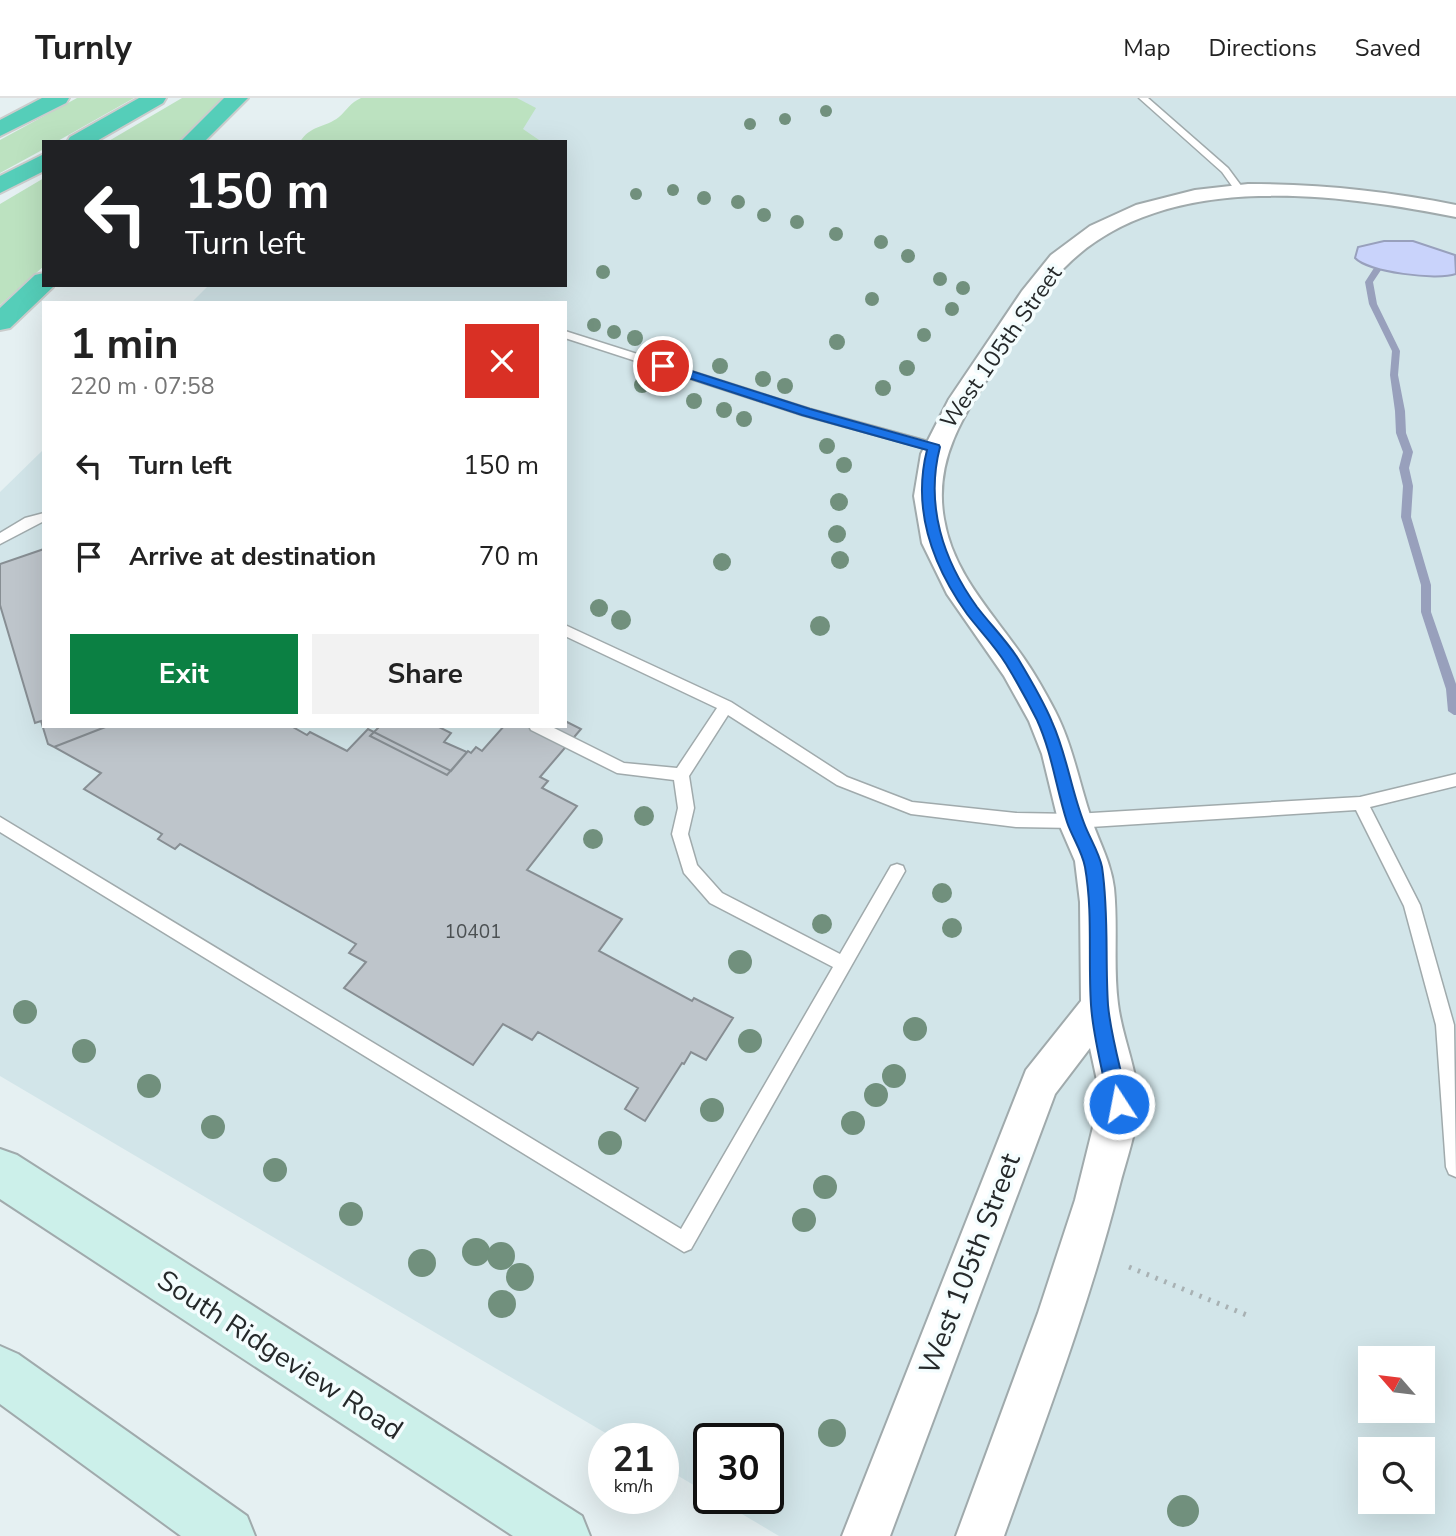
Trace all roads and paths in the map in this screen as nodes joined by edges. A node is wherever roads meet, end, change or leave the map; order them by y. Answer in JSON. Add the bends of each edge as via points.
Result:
{"nodes":[{"id":1,"x":58,"y":98,"type":"edge"},
{"id":2,"x":155,"y":98,"type":"edge"},
{"id":3,"x":237,"y":98,"type":"edge"},
{"id":4,"x":1143,"y":98,"type":"edge"},
{"id":5,"x":0,"y":129,"type":"edge"},
{"id":6,"x":82,"y":140,"type":"edge"},
{"id":7,"x":193,"y":140,"type":"edge"},
{"id":8,"x":42,"y":162,"type":"edge"},
{"id":9,"x":0,"y":186,"type":"edge"},
{"id":10,"x":1240,"y":191,"type":"junction"},
{"id":11,"x":1456,"y":211,"type":"edge"},
{"id":12,"x":42,"y":283,"type":"edge"},
{"id":13,"x":0,"y":322,"type":"edge"},
{"id":14,"x":567,"y":335,"type":"edge"},
{"id":15,"x":934,"y":447,"type":"junction"},
{"id":16,"x":42,"y":518,"type":"edge"},
{"id":17,"x":0,"y":539,"type":"edge"},
{"id":18,"x":567,"y":631,"type":"edge"},
{"id":19,"x":726,"y":706,"type":"junction"},
{"id":20,"x":540,"y":728,"type":"edge"},
{"id":21,"x":681,"y":775,"type":"junction"},
{"id":22,"x":1456,"y":780,"type":"edge"},
{"id":23,"x":1360,"y":803,"type":"junction"},
{"id":24,"x":1075,"y":821,"type":"junction"},
{"id":25,"x":0,"y":824,"type":"edge"},
{"id":26,"x":897,"y":872,"type":"dead end"},
{"id":27,"x":844,"y":964,"type":"junction"},
{"id":28,"x":1100,"y":1007,"type":"junction"},
{"id":29,"x":1456,"y":1167,"type":"edge"},
{"id":30,"x":0,"y":1172,"type":"edge"},
{"id":31,"x":1129,"y":1267,"type":"dead end"},
{"id":32,"x":1249,"y":1316,"type":"dead end"},
{"id":33,"x":0,"y":1372,"type":"edge"},
{"id":34,"x":227,"y":1536,"type":"edge"},
{"id":35,"x":562,"y":1536,"type":"edge"},
{"id":36,"x":866,"y":1536,"type":"edge"},
{"id":37,"x":980,"y":1536,"type":"edge"}],
"edges":[{"from":1,"to":5,"type":"highway"},
{"from":2,"to":6,"type":"highway"},
{"from":3,"to":7,"type":"highway"},
{"from":4,"to":10,"type":"lane","via":[[1225,170]]},
{"from":8,"to":9,"type":"highway"},
{"from":10,"to":11,"type":"street","name":"West 105th Street","via":[[1354,193]]},
{"from":10,"to":15,"type":"street","name":"West 105th Street","via":[[1147,209],[1082,241],[1058,261],[958,402]]},
{"from":12,"to":13,"type":"highway"},
{"from":14,"to":15,"type":"lane","via":[[806,412]]},
{"from":15,"to":24,"type":"street","name":"West 105th Street","via":[[928,493],[938,547],[950,575],[1011,659],[1044,719],[1058,753]]},
{"from":16,"to":17,"type":"lane"},
{"from":18,"to":19,"type":"lane"},
{"from":19,"to":21,"type":"lane"},
{"from":19,"to":24,"type":"lane","via":[[842,781],[911,808],[1016,820]]},
{"from":20,"to":21,"type":"lane","via":[[622,769]]},
{"from":21,"to":27,"type":"lane","via":[[686,808],[680,834],[690,868],[698,878],[716,898]]},
{"from":22,"to":23,"type":"lane"},
{"from":23,"to":24,"type":"lane"},
{"from":23,"to":29,"type":"lane","via":[[1412,905],[1445,1025]]},
{"from":24,"to":28,"type":"street","name":"West 105th Street","via":[[1093,864]]},
{"from":25,"to":27,"type":"lane","via":[[684,1242]]},
{"from":26,"to":27,"type":"lane"},
{"from":28,"to":36,"type":"street","name":"West 105th Street","via":[[1040,1083]]},
{"from":28,"to":37,"type":"street","name":"West 105th Street","via":[[1119,1104],[1091,1224]]},
{"from":30,"to":35,"type":"main road","name":"South Ridgeview Road"},
{"from":31,"to":32,"type":"path"},
{"from":33,"to":34,"type":"main road"}]}
